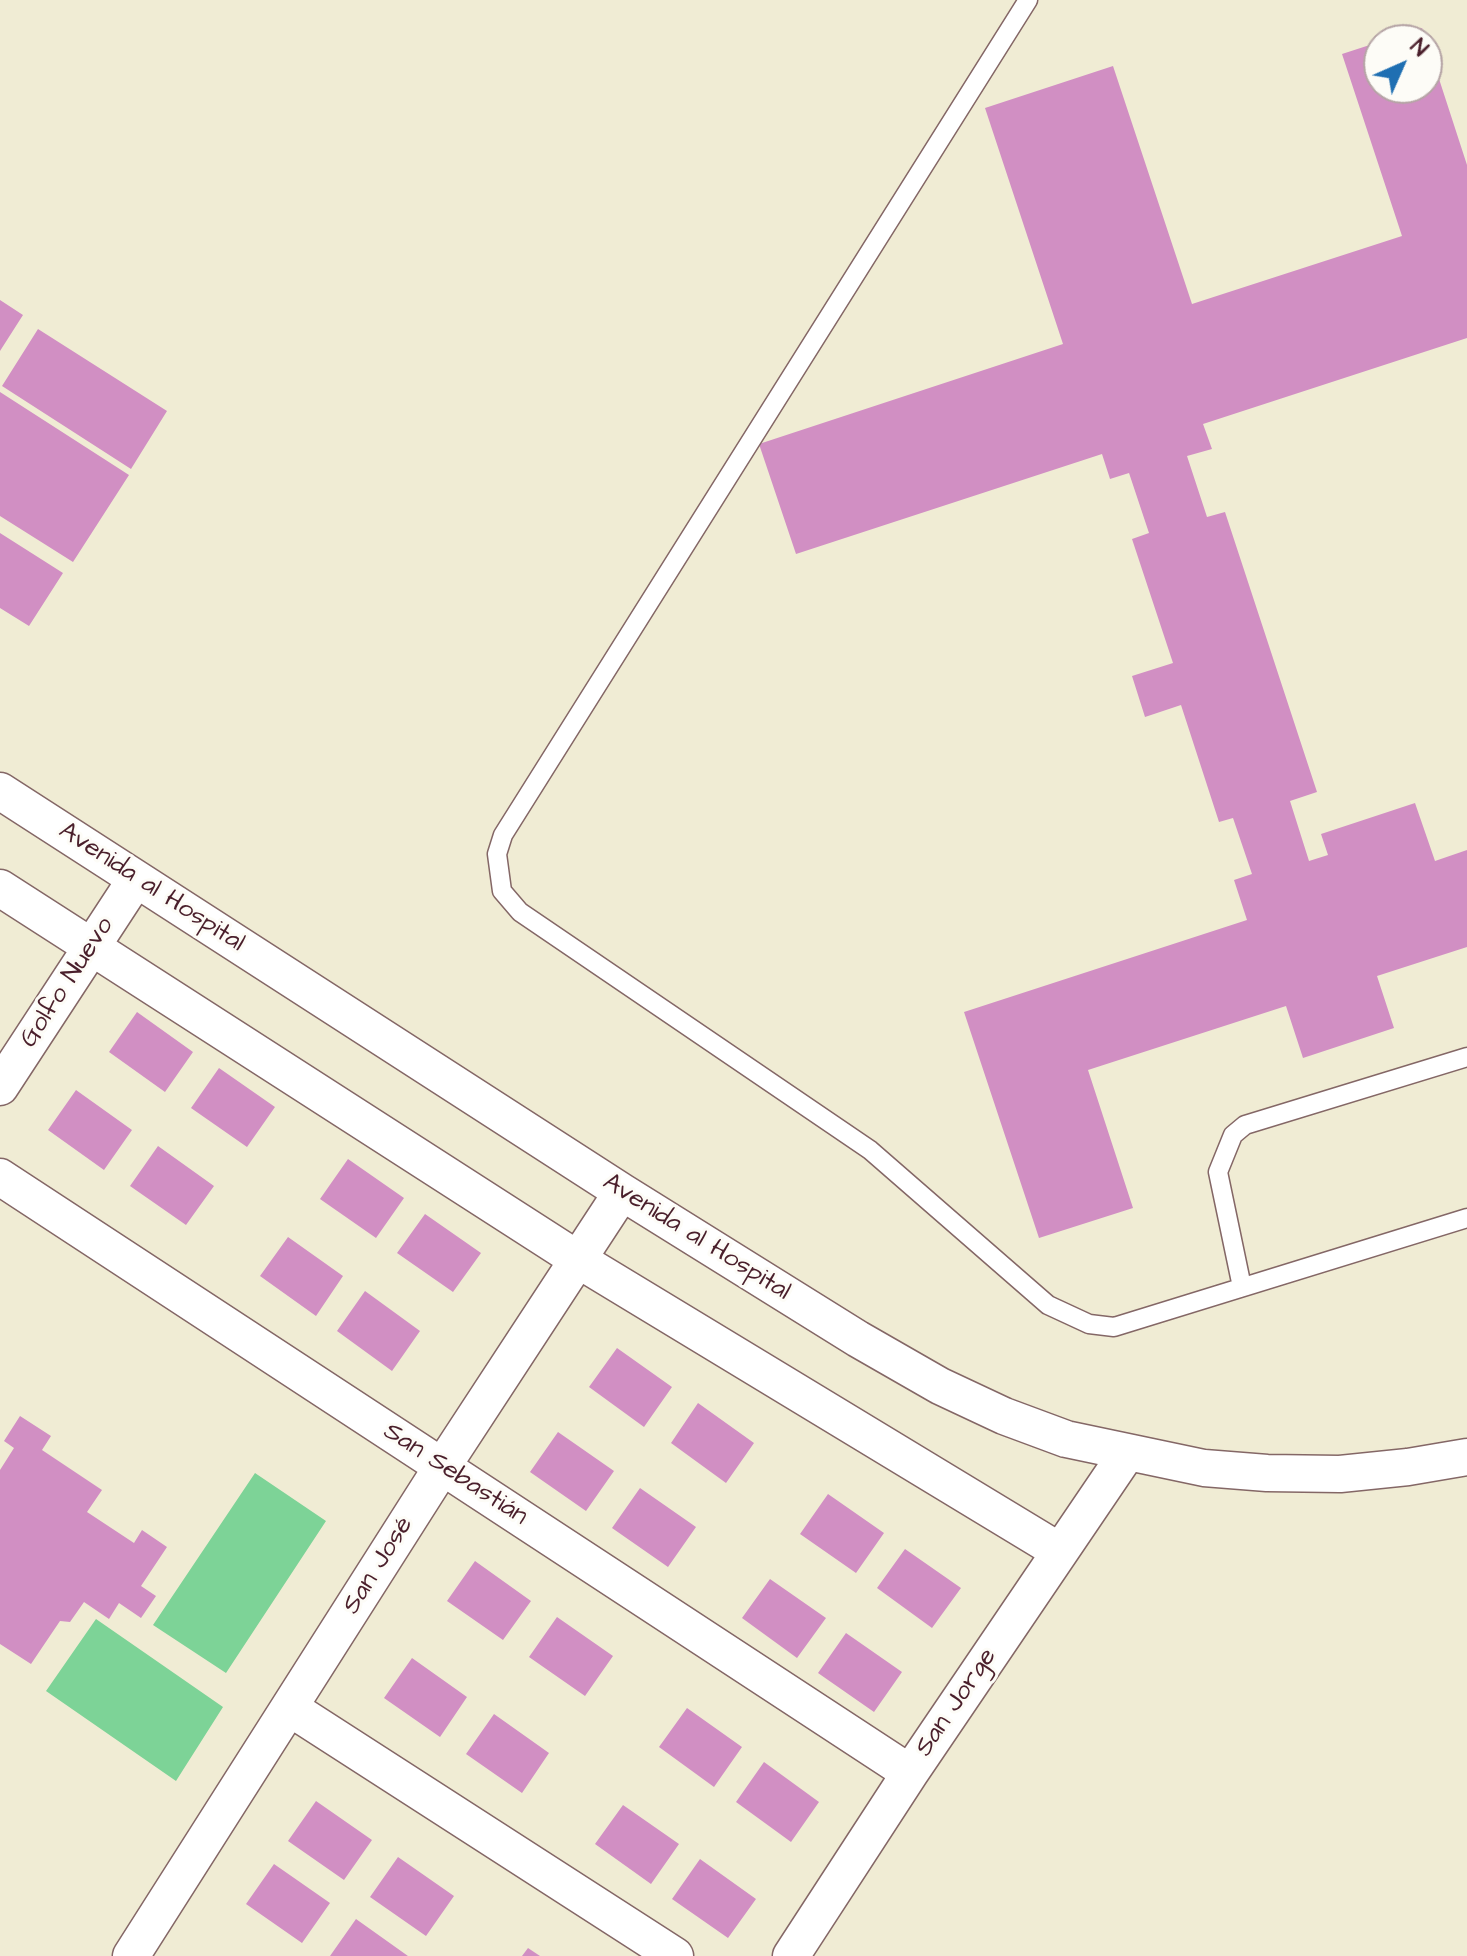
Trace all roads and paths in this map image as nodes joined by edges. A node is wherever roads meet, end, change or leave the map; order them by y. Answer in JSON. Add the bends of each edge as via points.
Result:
{"nodes":[{"id":1,"x":1028,"y":0,"type":"edge"},
{"id":2,"x":0,"y":791,"type":"edge"},
{"id":3,"x":136,"y":879,"type":"junction"},
{"id":4,"x":0,"y":888,"type":"edge"},
{"id":5,"x":91,"y":947,"type":"junction"},
{"id":6,"x":1467,"y":1057,"type":"edge"},
{"id":7,"x":0,"y":1087,"type":"edge"},
{"id":8,"x":0,"y":1177,"type":"edge"},
{"id":9,"x":622,"y":1192,"type":"junction"},
{"id":10,"x":1467,"y":1218,"type":"edge"},
{"id":11,"x":577,"y":1259,"type":"junction"},
{"id":12,"x":1242,"y":1287,"type":"junction"},
{"id":13,"x":1127,"y":1453,"type":"junction"},
{"id":14,"x":1467,"y":1457,"type":"edge"},
{"id":15,"x":442,"y":1467,"type":"junction"},
{"id":16,"x":1059,"y":1551,"type":"junction"},
{"id":17,"x":290,"y":1708,"type":"junction"},
{"id":18,"x":910,"y":1773,"type":"junction"},
{"id":19,"x":143,"y":1952,"type":"edge"},
{"id":20,"x":675,"y":1956,"type":"edge"},
{"id":21,"x":791,"y":1956,"type":"edge"}],
"edges":[{"from":1,"to":12,"type":"lane","via":[[503,835],[497,854],[500,883],[520,912],[870,1150],[1048,1305],[1089,1324],[1114,1327]]},
{"from":2,"to":3,"type":"street","name":"Avenida al Hospital"},
{"from":3,"to":5,"type":"street","name":"Golfo Nuevo"},
{"from":3,"to":9,"type":"street","name":"Avenida al Hospital"},
{"from":4,"to":5,"type":"street"},
{"from":5,"to":7,"type":"street","name":"Golfo Nuevo"},
{"from":5,"to":11,"type":"street"},
{"from":6,"to":12,"type":"lane","via":[[1245,1125],[1233,1135],[1218,1172]]},
{"from":8,"to":15,"type":"street","name":"San Sebastián"},
{"from":9,"to":11,"type":"street","name":"San José"},
{"from":9,"to":13,"type":"street","name":"Avenida al Hospital","via":[[940,1386],[1066,1439]]},
{"from":10,"to":12,"type":"lane"},
{"from":11,"to":15,"type":"street","name":"San José"},
{"from":11,"to":16,"type":"street"},
{"from":13,"to":14,"type":"street","name":"Avenida al Hospital","via":[[1204,1468],[1282,1474],[1340,1474]]},
{"from":13,"to":16,"type":"street","name":"San Jorge"},
{"from":15,"to":17,"type":"street","name":"San José"},
{"from":15,"to":18,"type":"street","name":"San Sebastián"},
{"from":16,"to":18,"type":"street","name":"San Jorge"},
{"from":17,"to":19,"type":"street","name":"San José"},
{"from":17,"to":20,"type":"street"},
{"from":18,"to":21,"type":"street","name":"San Jorge"}]}
